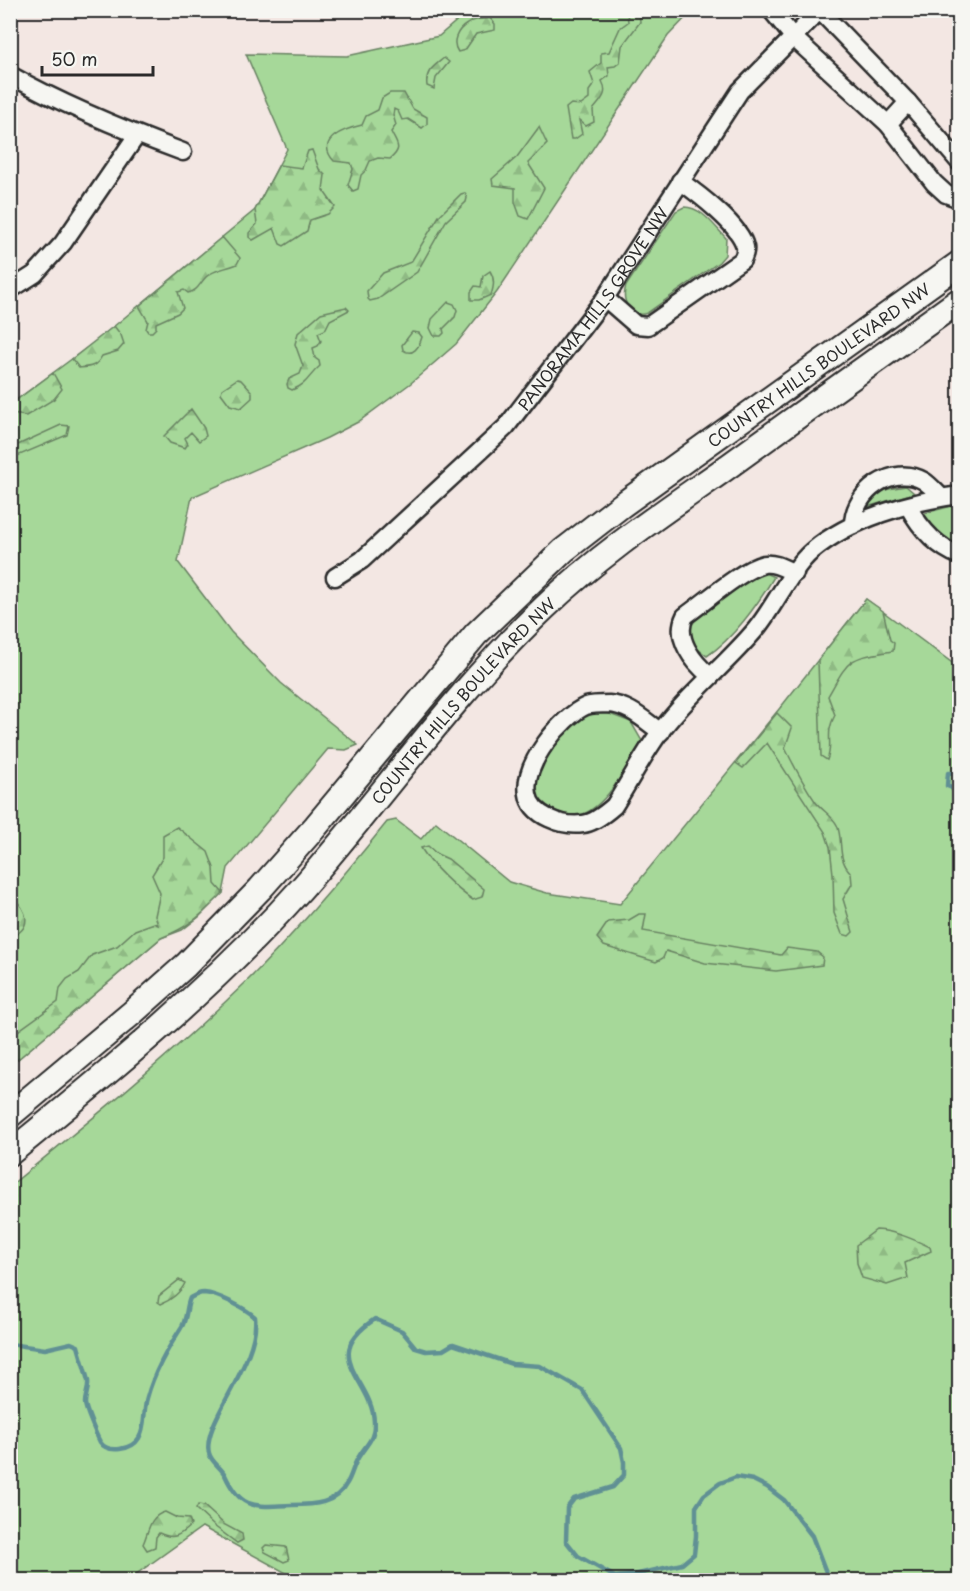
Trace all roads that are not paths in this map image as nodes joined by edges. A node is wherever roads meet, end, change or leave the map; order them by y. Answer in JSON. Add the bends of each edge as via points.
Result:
{"nodes":[{"id":1,"x":771,"y":10,"type":"edge"},
{"id":2,"x":819,"y":11,"type":"edge"},
{"id":3,"x":794,"y":38,"type":"junction"},
{"id":4,"x":10,"y":75,"type":"edge"},
{"id":5,"x":908,"y":102,"type":"junction"},
{"id":6,"x":888,"y":124,"type":"junction"},
{"id":7,"x":137,"y":135,"type":"junction"},
{"id":8,"x":183,"y":152,"type":"dead end"},
{"id":9,"x":960,"y":163,"type":"edge"},
{"id":10,"x":680,"y":181,"type":"junction"},
{"id":11,"x":960,"y":194,"type":"edge"},
{"id":12,"x":960,"y":263,"type":"edge"},
{"id":13,"x":10,"y":290,"type":"edge"},
{"id":14,"x":605,"y":298,"type":"junction"},
{"id":15,"x":960,"y":300,"type":"edge"},
{"id":16,"x":960,"y":495,"type":"edge"},
{"id":17,"x":941,"y":497,"type":"junction"},
{"id":18,"x":908,"y":506,"type":"junction"},
{"id":19,"x":853,"y":525,"type":"junction"},
{"id":20,"x":960,"y":556,"type":"edge"},
{"id":21,"x":795,"y":573,"type":"junction"},
{"id":22,"x":335,"y":578,"type":"dead end"},
{"id":23,"x":710,"y":676,"type":"junction"},
{"id":24,"x":661,"y":732,"type":"junction"},
{"id":25,"x":10,"y":1115,"type":"edge"},
{"id":26,"x":10,"y":1153,"type":"edge"}],
"edges":[{"from":1,"to":3,"type":"street"},
{"from":2,"to":3,"type":"street","name":"PANORAMA HILLS GROVE NW"},
{"from":2,"to":5,"type":"street"},
{"from":3,"to":6,"type":"street"},
{"from":3,"to":10,"type":"street","name":"PANORAMA HILLS GROVE NW","via":[[740,91]]},
{"from":4,"to":7,"type":"street"},
{"from":5,"to":6,"type":"street"},
{"from":5,"to":9,"type":"street"},
{"from":6,"to":11,"type":"street","via":[[934,183],[946,194]]},
{"from":7,"to":8,"type":"street"},
{"from":7,"to":13,"type":"street","via":[[63,243],[35,274]]},
{"from":10,"to":14,"type":"street","name":"PANORAMA HILLS GROVE NW"},
{"from":10,"to":14,"type":"street","via":[[704,198],[741,236],[746,249],[742,260],[648,326],[636,325]]},
{"from":12,"to":25,"type":"main road","name":"COUNTRY HILLS BOULEVARD NW","via":[[564,550],[476,634],[324,817],[186,965]]},
{"from":14,"to":22,"type":"street","name":"PANORAMA HILLS GROVE NW","via":[[507,426],[362,560]]},
{"from":15,"to":26,"type":"main road","name":"COUNTRY HILLS BOULEVARD NW","via":[[646,524],[554,599],[506,645],[301,888],[235,959],[155,1033]]},
{"from":16,"to":17,"type":"street"},
{"from":17,"to":18,"type":"street"},
{"from":17,"to":19,"type":"street","via":[[924,481],[893,477],[865,492],[854,508]]},
{"from":18,"to":19,"type":"street"},
{"from":18,"to":20,"type":"street","via":[[918,524],[940,546]]},
{"from":19,"to":21,"type":"street","via":[[812,550]]},
{"from":21,"to":23,"type":"street","via":[[756,630]]},
{"from":21,"to":23,"type":"street","via":[[765,564],[750,570],[685,616],[681,635],[699,667]]},
{"from":23,"to":24,"type":"street"},
{"from":24,"to":24,"type":"street","via":[[631,710],[611,704],[588,705],[571,715],[546,742],[530,771],[530,800],[537,811],[566,823],[584,824],[597,818],[614,806]]}]}
